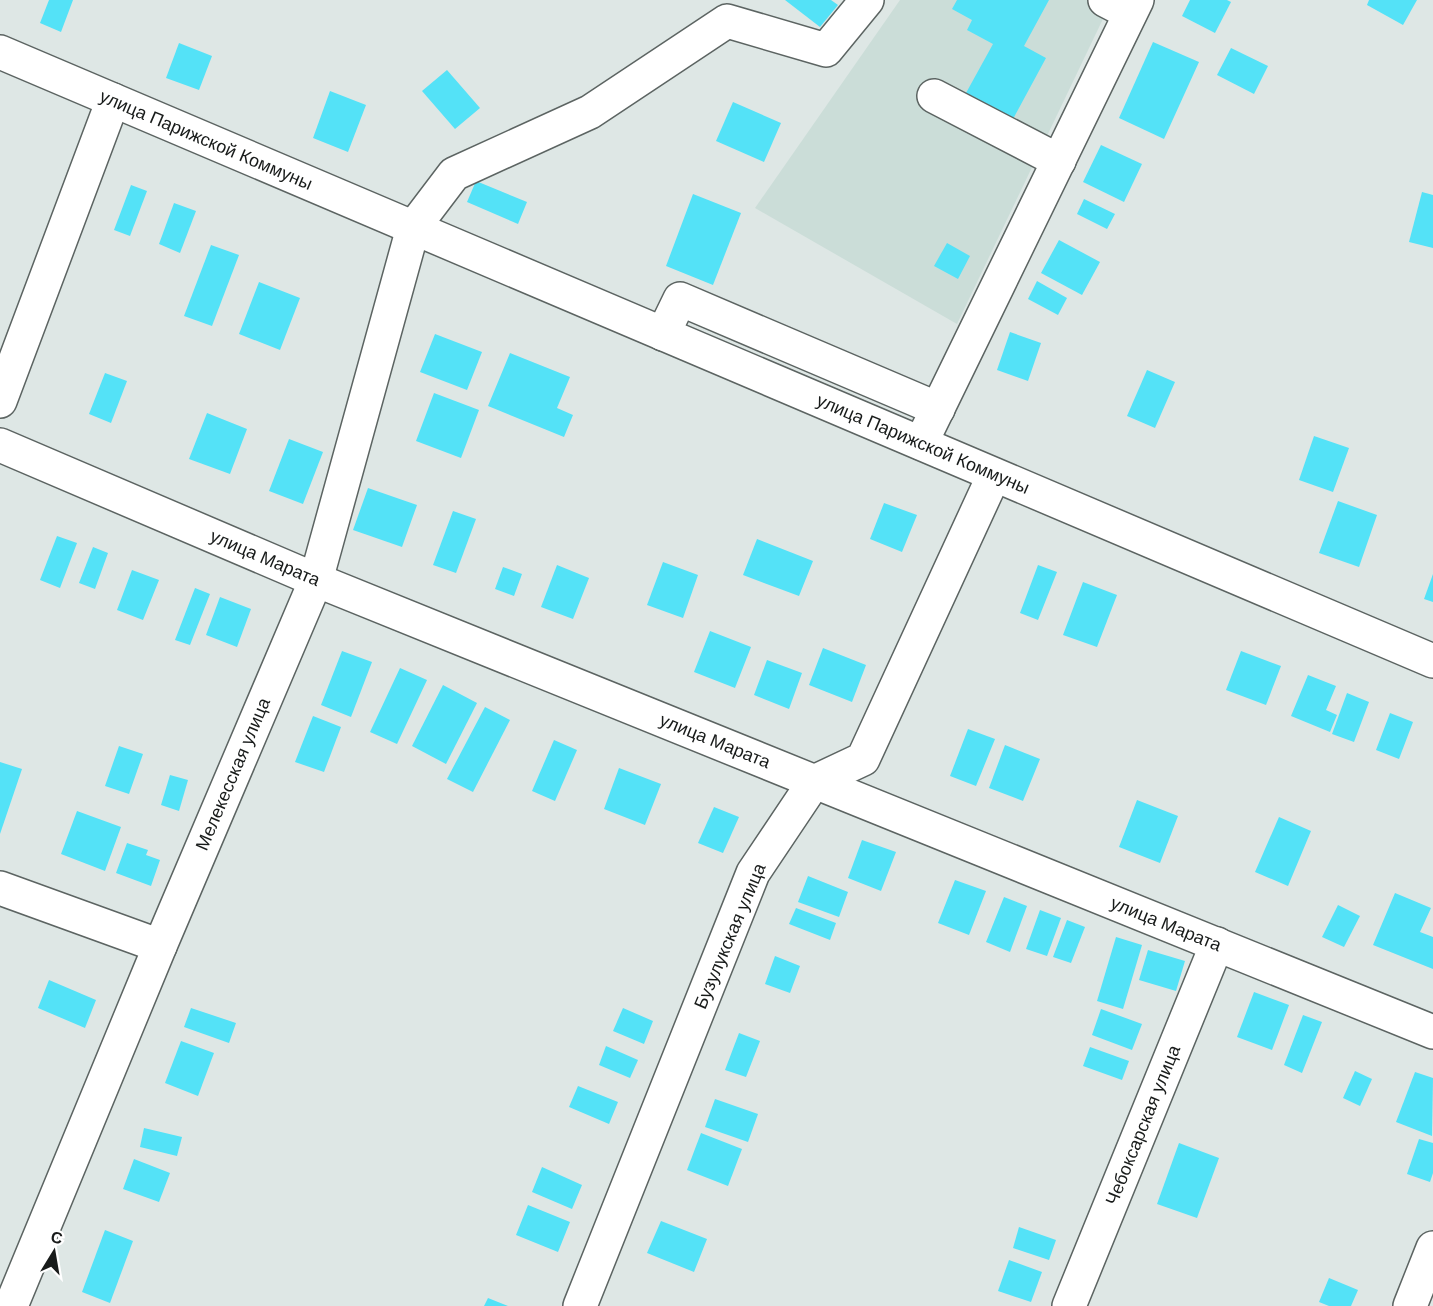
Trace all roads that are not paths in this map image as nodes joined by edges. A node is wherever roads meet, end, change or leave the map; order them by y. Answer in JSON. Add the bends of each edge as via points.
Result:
{"nodes":[{"id":1,"x":867,"y":0,"type":"edge"},
{"id":2,"x":1124,"y":4,"type":"edge"},
{"id":3,"x":0,"y":52,"type":"edge"},
{"id":4,"x":934,"y":96,"type":"dead end"},
{"id":5,"x":113,"y":100,"type":"junction"},
{"id":6,"x":1059,"y":161,"type":"junction"},
{"id":7,"x":413,"y":228,"type":"junction"},
{"id":8,"x":663,"y":334,"type":"junction"},
{"id":9,"x":0,"y":401,"type":"edge"},
{"id":10,"x":938,"y":409,"type":"junction"},
{"id":11,"x":921,"y":443,"type":"junction"},
{"id":12,"x":0,"y":445,"type":"edge"},
{"id":13,"x":994,"y":475,"type":"junction"},
{"id":14,"x":316,"y":580,"type":"junction"},
{"id":15,"x":1433,"y":661,"type":"edge"},
{"id":16,"x":814,"y":782,"type":"junction"},
{"id":17,"x":0,"y":888,"type":"edge"},
{"id":18,"x":1217,"y":944,"type":"junction"},
{"id":19,"x":160,"y":946,"type":"junction"},
{"id":20,"x":1433,"y":1032,"type":"edge"},
{"id":21,"x":1433,"y":1248,"type":"edge"},
{"id":22,"x":11,"y":1306,"type":"edge"},
{"id":23,"x":580,"y":1306,"type":"edge"},
{"id":24,"x":1069,"y":1306,"type":"edge"},
{"id":25,"x":1410,"y":1306,"type":"edge"}],
"edges":[{"from":1,"to":7,"type":"street","via":[[826,50],[727,21],[590,112],[454,174]]},
{"from":2,"to":6,"type":"street"},
{"from":3,"to":5,"type":"street","name":"улица Парижской Коммуны"},
{"from":4,"to":6,"type":"street"},
{"from":5,"to":7,"type":"street","name":"улица Парижской Коммуны"},
{"from":5,"to":9,"type":"street"},
{"from":6,"to":10,"type":"street"},
{"from":7,"to":8,"type":"street","name":"улица Парижской Коммуны"},
{"from":7,"to":14,"type":"street","name":"Мелекесская улица"},
{"from":8,"to":10,"type":"street","via":[[680,299]]},
{"from":8,"to":11,"type":"street","name":"улица Парижской Коммуны"},
{"from":10,"to":11,"type":"street"},
{"from":11,"to":13,"type":"street","name":"улица Парижской Коммуны"},
{"from":12,"to":14,"type":"street","name":"улица Марата"},
{"from":13,"to":15,"type":"street","name":"улица Парижской Коммуны"},
{"from":13,"to":16,"type":"street","via":[[863,759]]},
{"from":14,"to":16,"type":"street","name":"улица Марата"},
{"from":14,"to":19,"type":"street","name":"Мелекесская улица"},
{"from":16,"to":18,"type":"street","name":"улица Марата"},
{"from":16,"to":23,"type":"street","name":"Бузулукская улица","via":[[753,873]]},
{"from":17,"to":19,"type":"street"},
{"from":18,"to":20,"type":"street","name":"улица Марата"},
{"from":18,"to":24,"type":"street","name":"Чебоксарская улица"},
{"from":19,"to":22,"type":"street","name":"Мелекесская улица"},
{"from":21,"to":25,"type":"street"}]}
